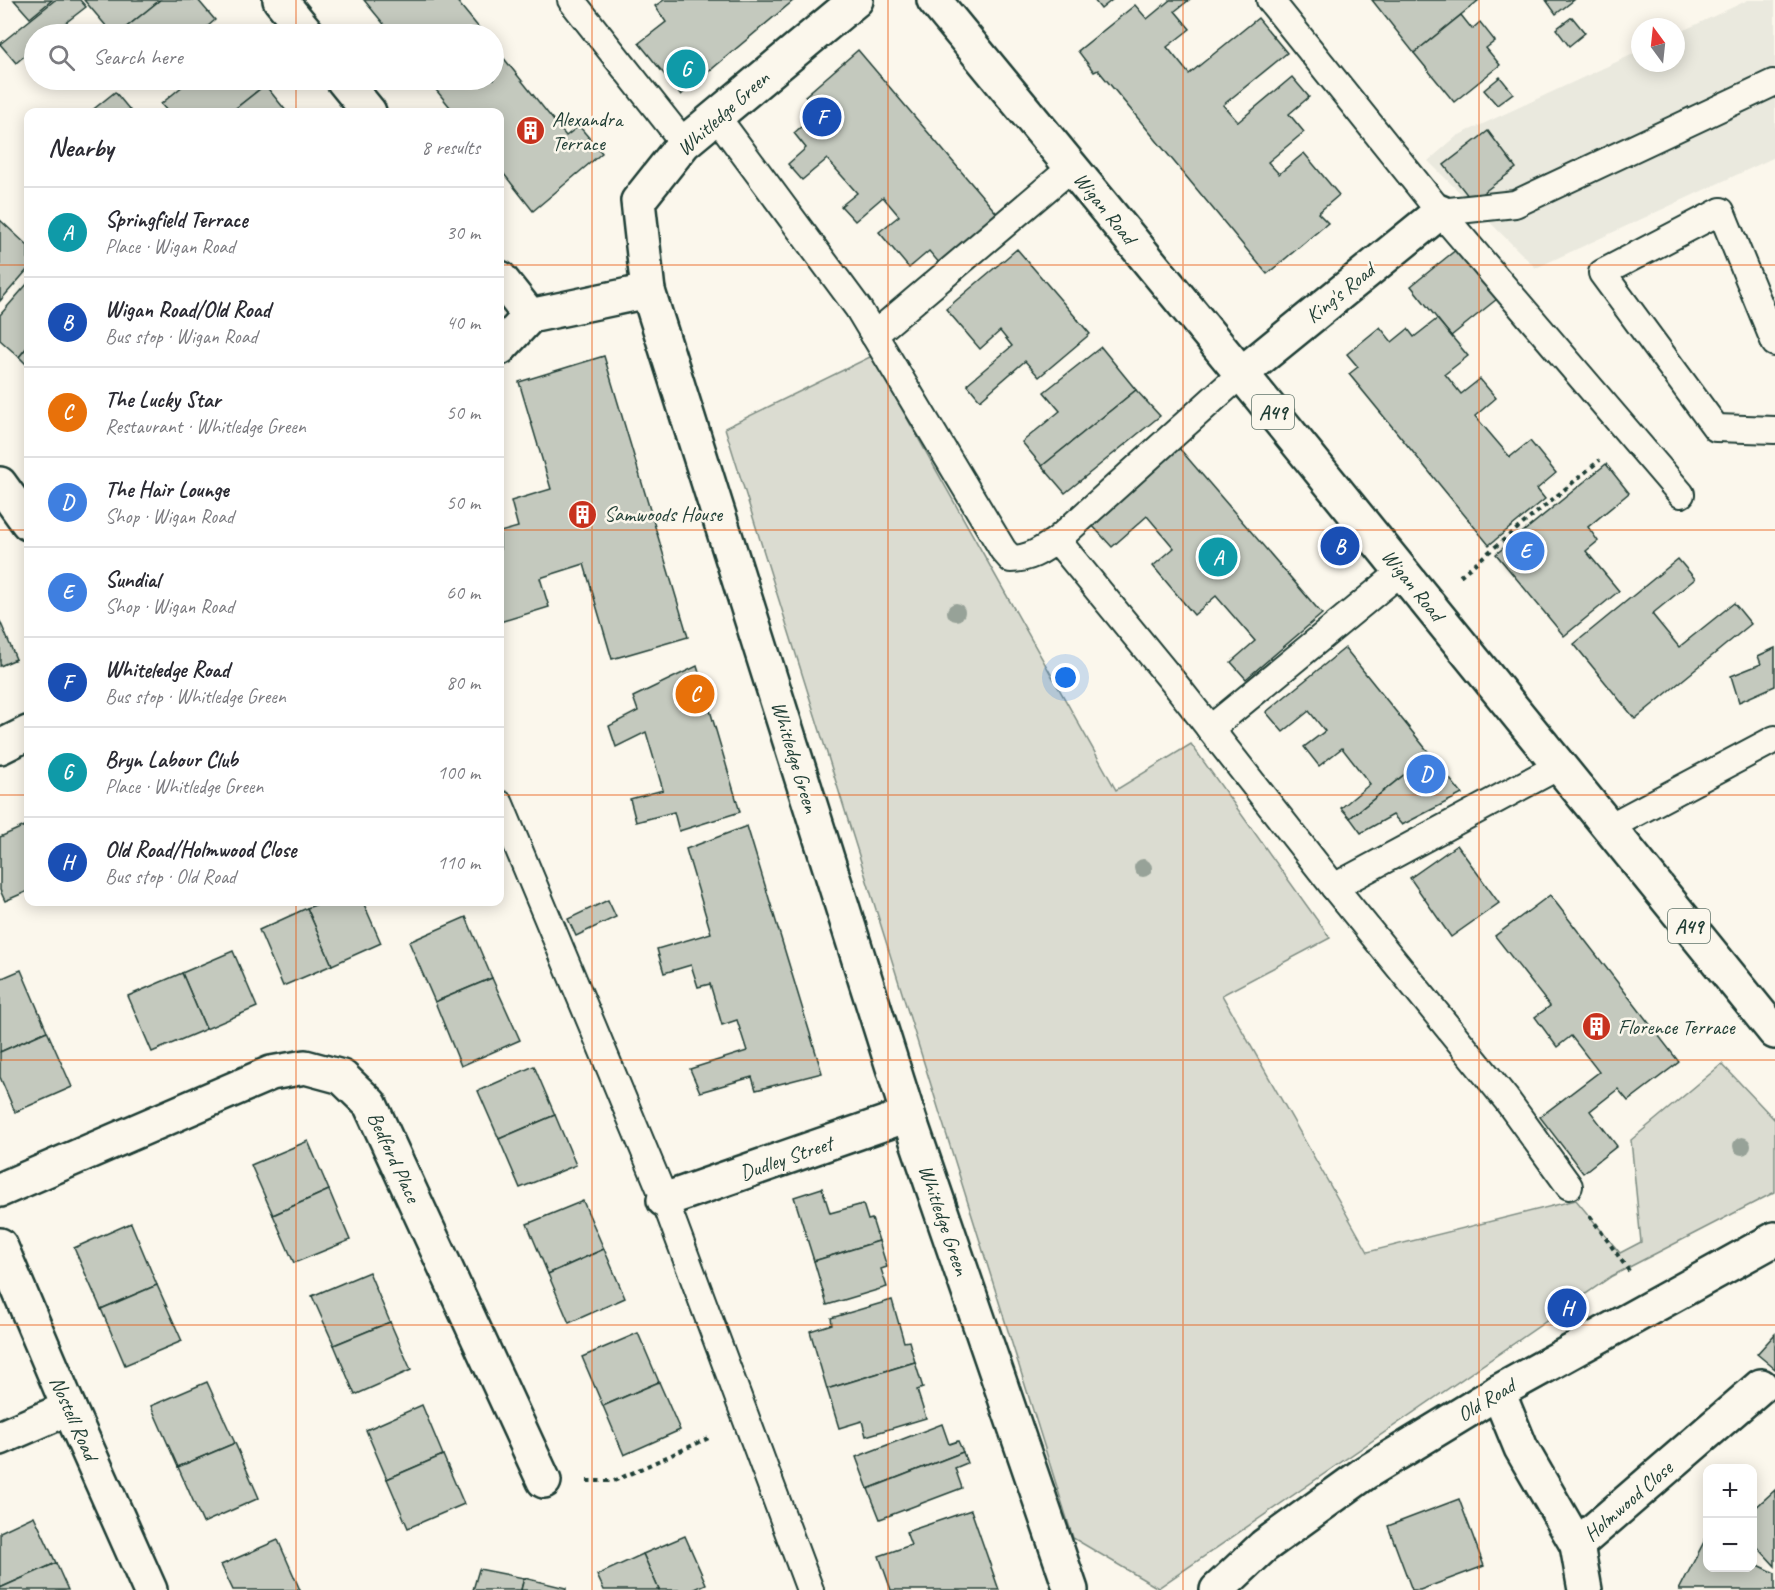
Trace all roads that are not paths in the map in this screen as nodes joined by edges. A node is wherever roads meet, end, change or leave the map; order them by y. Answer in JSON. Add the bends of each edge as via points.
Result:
{"nodes":[{"id":1,"x":280,"y":0,"type":"edge"},
{"id":2,"x":571,"y":0,"type":"edge"},
{"id":3,"x":856,"y":0,"type":"edge"},
{"id":4,"x":934,"y":0,"type":"edge"},
{"id":5,"x":1270,"y":0,"type":"edge"},
{"id":6,"x":300,"y":24,"type":"edge"},
{"id":7,"x":1773,"y":83,"type":"dead end"},
{"id":8,"x":351,"y":90,"type":"edge"},
{"id":9,"x":366,"y":108,"type":"edge"},
{"id":10,"x":716,"y":116,"type":"junction"},
{"id":11,"x":684,"y":143,"type":"junction"},
{"id":12,"x":1071,"y":168,"type":"junction"},
{"id":13,"x":1440,"y":212,"type":"junction"},
{"id":14,"x":504,"y":283,"type":"edge"},
{"id":15,"x":648,"y":291,"type":"junction"},
{"id":16,"x":530,"y":316,"type":"junction"},
{"id":17,"x":874,"y":335,"type":"junction"},
{"id":18,"x":1775,"y":343,"type":"edge"},
{"id":19,"x":504,"y":344,"type":"edge"},
{"id":20,"x":1241,"y":374,"type":"junction"},
{"id":21,"x":1775,"y":430,"type":"edge"},
{"id":22,"x":0,"y":484,"type":"edge"},
{"id":23,"x":1681,"y":494,"type":"dead end"},
{"id":24,"x":24,"y":517,"type":"edge"},
{"id":25,"x":1057,"y":540,"type":"junction"},
{"id":26,"x":1402,"y":571,"type":"junction"},
{"id":27,"x":1210,"y":729,"type":"junction"},
{"id":28,"x":24,"y":736,"type":"edge"},
{"id":29,"x":1775,"y":739,"type":"edge"},
{"id":30,"x":0,"y":747,"type":"edge"},
{"id":31,"x":1559,"y":766,"type":"junction"},
{"id":32,"x":504,"y":814,"type":"edge"},
{"id":33,"x":1609,"y":827,"type":"junction"},
{"id":34,"x":1334,"y":887,"type":"junction"},
{"id":35,"x":1775,"y":1032,"type":"edge"},
{"id":36,"x":908,"y":1115,"type":"junction"},
{"id":37,"x":1569,"y":1186,"type":"road end"},
{"id":38,"x":0,"y":1190,"type":"edge"},
{"id":39,"x":664,"y":1200,"type":"junction"},
{"id":40,"x":1775,"y":1239,"type":"edge"},
{"id":41,"x":0,"y":1245,"type":"edge"},
{"id":42,"x":1761,"y":1386,"type":"dead end"},
{"id":43,"x":1498,"y":1392,"type":"junction"},
{"id":44,"x":69,"y":1408,"type":"junction"},
{"id":45,"x":0,"y":1438,"type":"edge"},
{"id":46,"x":544,"y":1481,"type":"road end"},
{"id":47,"x":1577,"y":1545,"type":"junction"},
{"id":48,"x":150,"y":1590,"type":"edge"},
{"id":49,"x":810,"y":1590,"type":"edge"},
{"id":50,"x":1071,"y":1590,"type":"edge"},
{"id":51,"x":1217,"y":1590,"type":"edge"},
{"id":52,"x":1585,"y":1590,"type":"edge"}],
"edges":[{"from":1,"to":6,"type":"street"},
{"from":2,"to":11,"type":"lane"},
{"from":3,"to":10,"type":"street","name":"Whitledge Green"},
{"from":4,"to":12,"type":"street","name":"Wigan Road","number":"A49"},
{"from":5,"to":13,"type":"lane"},
{"from":7,"to":13,"type":"lane","via":[[1515,204]]},
{"from":8,"to":9,"type":"street"},
{"from":10,"to":11,"type":"street","name":"Whitledge Green"},
{"from":10,"to":17,"type":"lane"},
{"from":11,"to":15,"type":"street","name":"Whitledge Green","via":[[638,201]]},
{"from":12,"to":17,"type":"lane"},
{"from":12,"to":20,"type":"street","name":"Wigan Road","number":"A49"},
{"from":13,"to":20,"type":"street","name":"King's Road"},
{"from":13,"to":23,"type":"lane"},
{"from":14,"to":16,"type":"street"},
{"from":15,"to":16,"type":"street"},
{"from":15,"to":36,"type":"street","name":"Whitledge Green"},
{"from":16,"to":19,"type":"street"},
{"from":17,"to":25,"type":"lane","via":[[1011,559],[1037,554]]},
{"from":18,"to":21,"type":"lane","via":[[1721,212],[1602,273],[1716,428]]},
{"from":20,"to":25,"type":"lane"},
{"from":20,"to":26,"type":"street","name":"Wigan Road","number":"A49"},
{"from":22,"to":24,"type":"street"},
{"from":25,"to":27,"type":"lane"},
{"from":26,"to":27,"type":"lane"},
{"from":26,"to":31,"type":"street","name":"Wigan Road","number":"A49"},
{"from":27,"to":34,"type":"lane"},
{"from":28,"to":30,"type":"street"},
{"from":29,"to":33,"type":"lane"},
{"from":31,"to":33,"type":"street","name":"Wigan Road","number":"A49"},
{"from":31,"to":34,"type":"lane"},
{"from":32,"to":39,"type":"lane"},
{"from":33,"to":35,"type":"street","name":"Wigan Road","number":"A49"},
{"from":34,"to":37,"type":"lane","via":[[1506,1099]]},
{"from":36,"to":39,"type":"street","name":"Dudley Street"},
{"from":36,"to":50,"type":"street","name":"Whitledge Green"},
{"from":38,"to":46,"type":"street","name":"Bedford Place","via":[[271,1073],[304,1067],[342,1077],[370,1104]]},
{"from":39,"to":49,"type":"lane"},
{"from":40,"to":43,"type":"street","name":"Old Road"},
{"from":41,"to":44,"type":"street","name":"Nostell Road"},
{"from":42,"to":47,"type":"street","name":"Holmwood Close"},
{"from":43,"to":47,"type":"street","name":"Holmwood Close","via":[[1521,1448]]},
{"from":43,"to":51,"type":"street","name":"Old Road","via":[[1365,1473],[1264,1546]]},
{"from":44,"to":45,"type":"street"},
{"from":44,"to":48,"type":"street","name":"Nostell Road"},
{"from":47,"to":52,"type":"street","name":"Holmwood Close"}]}
